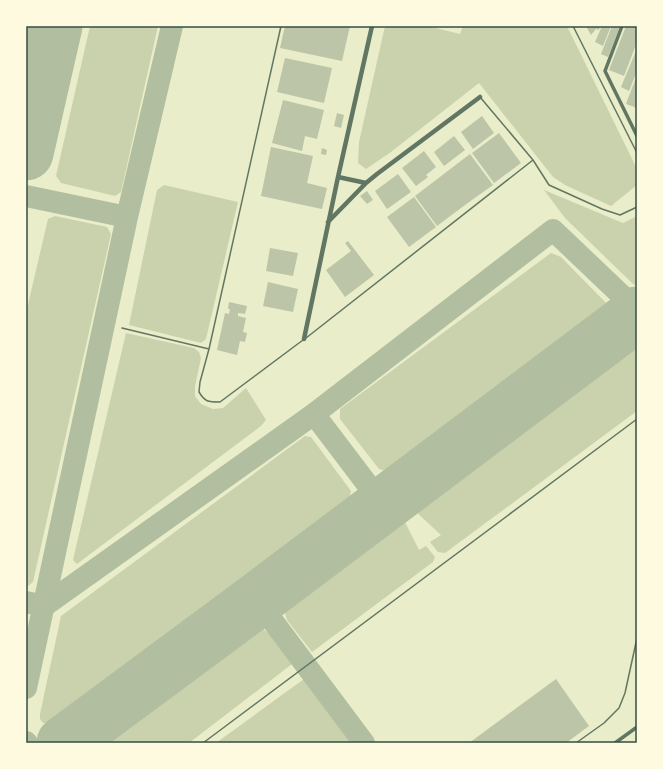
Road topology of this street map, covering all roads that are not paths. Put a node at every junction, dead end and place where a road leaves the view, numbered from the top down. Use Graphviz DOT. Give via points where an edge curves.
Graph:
graph roads {
  1 [pos="281,26"];
  2 [pos="372,26"];
  3 [pos="573,26"];
  4 [pos="622,26"];
  5 [pos="480,97"];
  6 [pos="637,136"];
  7 [pos="637,153"];
  8 [pos="533,160"];
  9 [pos="338,177"];
  10 [pos="366,183"];
  11 [pos="637,207"];
  12 [pos="328,222"];
  13 [pos="122,328"];
  14 [pos="304,340"];
  15 [pos="209,349"];
  16 [pos="637,419"];
  17 [pos="637,638"];
  18 [pos="637,727"];
  19 [pos="202,743"];
  20 [pos="576,743"];
  21 [pos="615,743"];
  1 -- 15 [label="lane"];
  2 -- 9 [label="street"];
  3 -- 7 [label="lane"];
  4 -- 6 [label="street" via="605,71"];
  5 -- 8 [label="lane"];
  5 -- 10 [label="street"];
  8 -- 11 [label="lane" via="549,185 602,210 620,215"];
  8 -- 14 [label="lane"];
  9 -- 10 [label="street"];
  9 -- 12 [label="street"];
  10 -- 12 [label="street"];
  12 -- 14 [label="street"];
  13 -- 15 [label="lane"];
  14 -- 15 [label="lane" via="220,402 204,400 199,392"];
  16 -- 19 [label="lane"];
  17 -- 20 [label="lane" via="625,693 619,708 604,723"];
  18 -- 21 [label="street"];
}
